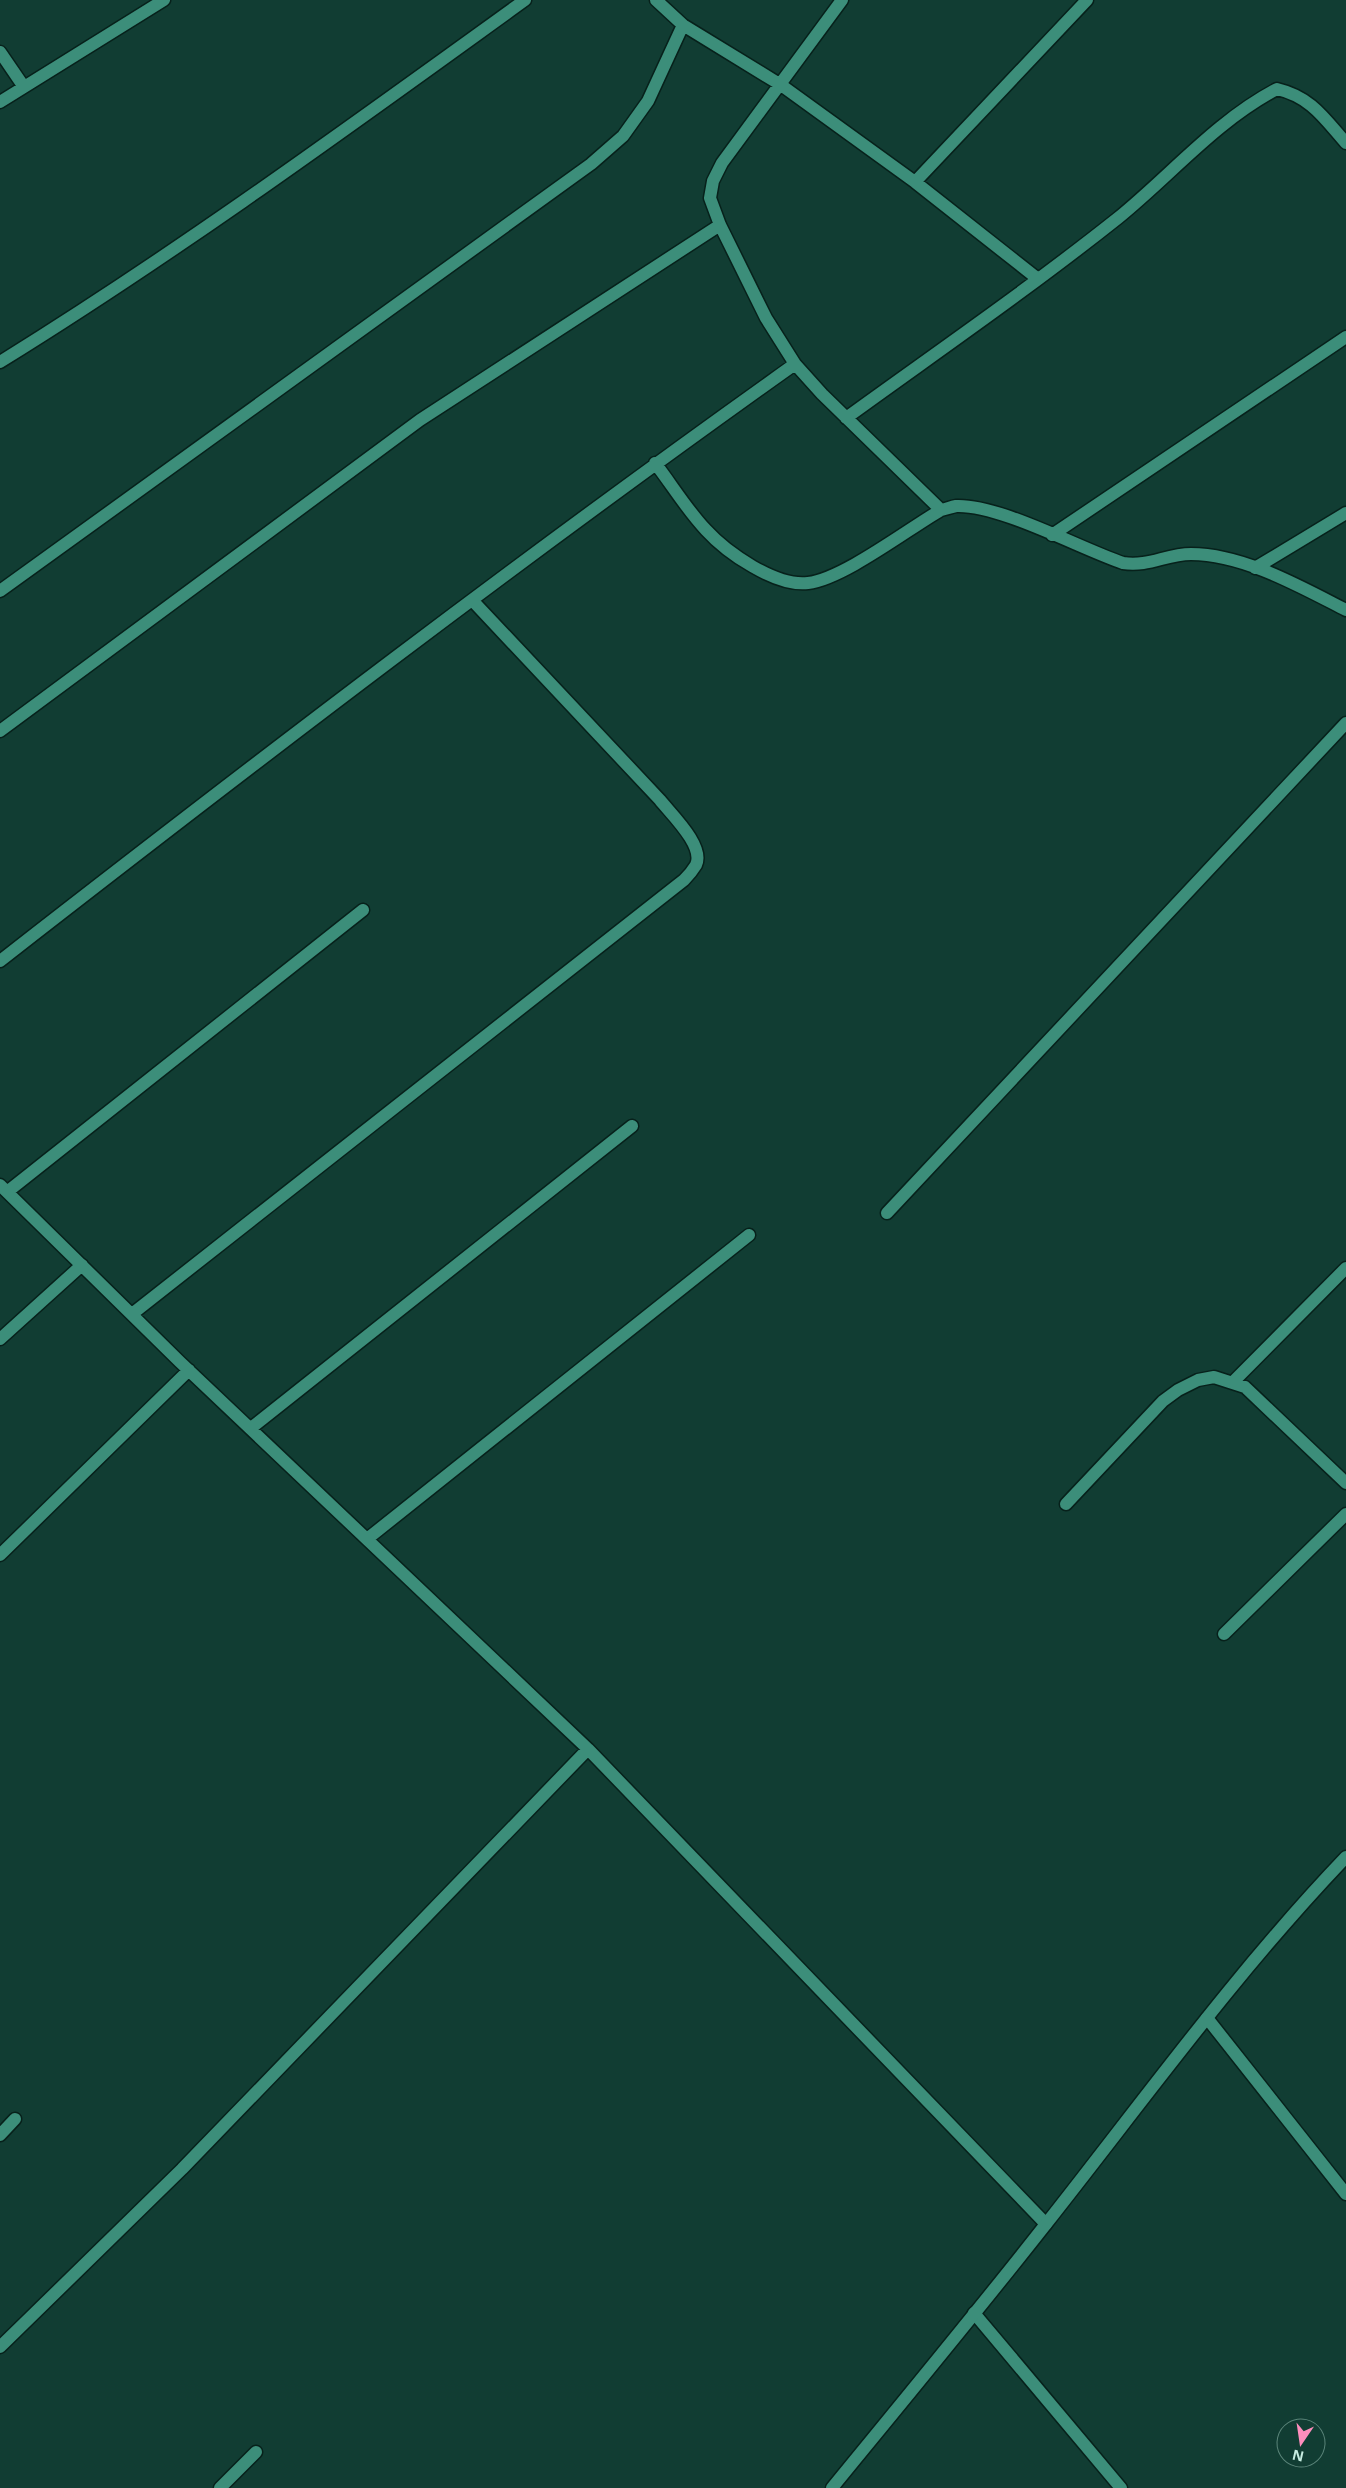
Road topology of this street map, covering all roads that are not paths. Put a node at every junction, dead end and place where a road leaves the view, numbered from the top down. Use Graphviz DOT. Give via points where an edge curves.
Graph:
graph roads {
  1 [pos="164,0"];
  2 [pos="525,0"];
  3 [pos="656,0"];
  4 [pos="842,0"];
  5 [pos="1087,0"];
  6 [pos="683,25"];
  7 [pos="0,52"];
  8 [pos="781,85"];
  9 [pos="24,87"];
  10 [pos="0,102"];
  11 [pos="1346,143"];
  12 [pos="915,182"];
  13 [pos="720,225"];
  14 [pos="1038,279"];
  15 [pos="1346,337"];
  16 [pos="0,362"];
  17 [pos="795,364"];
  18 [pos="846,418"];
  19 [pos="655,463"];
  20 [pos="941,510"];
  21 [pos="1346,512"];
  22 [pos="1052,535"];
  23 [pos="1255,568"];
  24 [pos="0,591"];
  25 [pos="472,600"];
  26 [pos="1346,610"];
  27 [pos="1346,722"];
  28 [pos="0,731"];
  29 [pos="362,910"];
  30 [pos="0,961"];
  31 [pos="632,1126"];
  32 [pos="3,1189"];
  33 [pos="888,1213"];
  34 [pos="749,1235"];
  35 [pos="82,1264"];
  36 [pos="1346,1268"];
  37 [pos="132,1314"];
  38 [pos="0,1339"];
  39 [pos="189,1370"];
  40 [pos="1233,1382"];
  41 [pos="251,1428"];
  42 [pos="1346,1483"];
  43 [pos="1066,1504"];
  44 [pos="1346,1514"];
  45 [pos="367,1538"];
  46 [pos="0,1555"];
  47 [pos="1224,1634"];
  48 [pos="588,1749"];
  49 [pos="1346,1857"];
  50 [pos="1207,2018"];
  51 [pos="15,2119"];
  52 [pos="0,2134"];
  53 [pos="1346,2194"];
  54 [pos="1046,2224"];
  55 [pos="974,2314"];
  56 [pos="0,2347"];
  57 [pos="256,2452"];
  58 [pos="220,2488"];
  59 [pos="832,2488"];
  60 [pos="1121,2488"];
  1 -- 9 [label="street"];
  2 -- 16 [label="street" via="277,179"];
  3 -- 6 [label="street"];
  4 -- 8 [label="street"];
  5 -- 12 [label="street"];
  6 -- 8 [label="street"];
  6 -- 24 [label="street" via="648,101 624,136 598,158"];
  7 -- 9 [label="street"];
  8 -- 12 [label="street"];
  8 -- 13 [label="street" via="722,163 714,181 710,198"];
  9 -- 10 [label="street"];
  11 -- 14 [label="street" via="1316,110 1295,94 1277,90 1225,122 1153,190"];
  12 -- 14 [label="street"];
  13 -- 17 [label="street" via="766,318"];
  13 -- 28 [label="street" via="420,420"];
  14 -- 18 [label="street"];
  15 -- 22 [label="street"];
  17 -- 18 [label="street"];
  17 -- 19 [label="street"];
  18 -- 20 [label="street"];
  19 -- 20 [label="street" via="707,531 760,572 777,579 807,583 832,576"];
  19 -- 25 [label="street"];
  20 -- 22 [label="street" via="955,506 980,509"];
  21 -- 23 [label="street"];
  22 -- 23 [label="street" via="1134,565 1190,554 1215,556"];
  23 -- 26 [label="street" via="1288,578"];
  25 -- 30 [label="street" via="234,778"];
  25 -- 37 [label="street" via="660,800 687,832 698,852 697,864 684,880"];
  27 -- 33 [label="street"];
  29 -- 32 [label="street"];
  31 -- 41 [label="street"];
  32 -- 35 [label="street"];
  34 -- 45 [label="street"];
  35 -- 37 [label="street"];
  35 -- 38 [label="street"];
  36 -- 40 [label="street"];
  37 -- 39 [label="street"];
  39 -- 41 [label="street"];
  39 -- 46 [label="street"];
  40 -- 42 [label="street" via="1245,1387"];
  40 -- 43 [label="street" via="1214,1377 1198,1380 1178,1390 1163,1401"];
  41 -- 45 [label="street"];
  44 -- 47 [label="street"];
  45 -- 48 [label="street"];
  48 -- 54 [label="street"];
  48 -- 56 [label="street" via="182,2169"];
  49 -- 50 [label="street"];
  50 -- 53 [label="street"];
  50 -- 54 [label="street"];
  51 -- 52 [label="street"];
  54 -- 55 [label="street"];
  55 -- 59 [label="street"];
  55 -- 60 [label="street"];
  57 -- 58 [label="street"];
}
